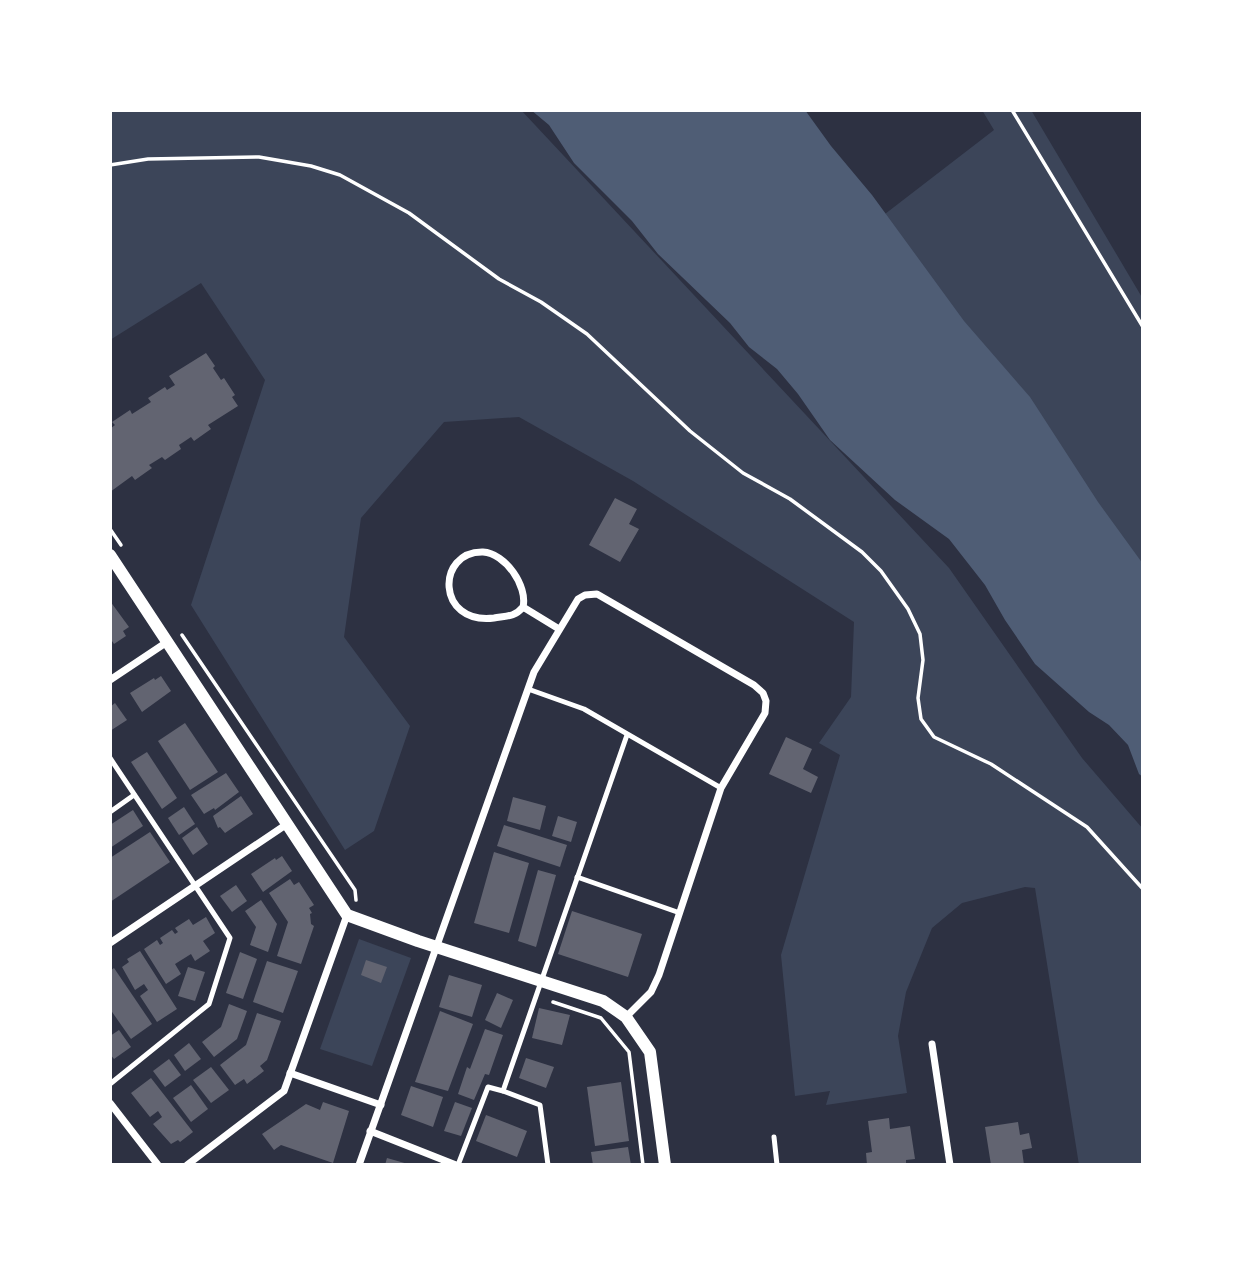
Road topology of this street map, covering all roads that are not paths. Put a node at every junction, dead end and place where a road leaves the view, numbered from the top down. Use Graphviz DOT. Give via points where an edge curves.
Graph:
graph roads {
  1 [pos="111,558"];
  2 [pos="523,607"];
  3 [pos="559,629"];
  4 [pos="167,642"];
  5 [pos="110,680"];
  6 [pos="528,689"];
  7 [pos="627,735"];
  8 [pos="110,758"];
  9 [pos="721,788"];
  10 [pos="134,795"];
  11 [pos="110,812"];
  12 [pos="287,824"];
  13 [pos="577,877"];
  14 [pos="195,886"];
  15 [pos="680,913"];
  16 [pos="347,915"];
  17 [pos="110,943"];
  18 [pos="437,947"];
  19 [pos="543,981"];
  20 [pos="626,1017"];
  21 [pos="932,1044"];
  22 [pos="290,1073"];
  23 [pos="110,1084"];
  24 [pos="503,1091"];
  25 [pos="110,1103"];
  26 [pos="381,1105"];
  27 [pos="370,1131"];
  28 [pos="774,1137"];
  29 [pos="158,1165"];
  30 [pos="187,1165"];
  31 [pos="359,1165"];
  32 [pos="457,1165"];
  33 [pos="548,1165"];
  34 [pos="665,1165"];
  35 [pos="777,1165"];
  36 [pos="950,1165"];
  1 -- 4 [label="street"];
  2 -- 2 [label="street" via="521,586 508,565 491,553 466,556 451,574 450,599 470,616 511,616"];
  2 -- 3 [label="street"];
  3 -- 6 [label="street"];
  3 -- 9 [label="street" via="578,599 597,594 763,693 766,701 761,722"];
  4 -- 5 [label="street"];
  4 -- 12 [label="street"];
  6 -- 7 [label="lane" via="584,709"];
  6 -- 18 [label="street"];
  7 -- 9 [label="lane"];
  7 -- 13 [label="lane"];
  8 -- 10 [label="lane"];
  9 -- 15 [label="street"];
  10 -- 11 [label="lane"];
  10 -- 14 [label="lane"];
  12 -- 14 [label="street"];
  12 -- 16 [label="street"];
  13 -- 15 [label="lane"];
  13 -- 19 [label="lane"];
  14 -- 17 [label="street"];
  14 -- 23 [label="lane" via="230,938 209,1004"];
  15 -- 20 [label="street" via="651,992"];
  16 -- 18 [label="street"];
  16 -- 22 [label="street"];
  18 -- 19 [label="street"];
  18 -- 26 [label="street"];
  19 -- 20 [label="street" via="603,1001"];
  19 -- 24 [label="lane"];
  20 -- 34 [label="street" via="650,1052"];
  21 -- 36 [label="street"];
  22 -- 26 [label="street"];
  22 -- 30 [label="street" via="284,1091"];
  24 -- 32 [label="lane" via="488,1087"];
  24 -- 33 [label="lane" via="540,1105"];
  25 -- 29 [label="street"];
  26 -- 27 [label="street"];
  27 -- 31 [label="street"];
  27 -- 32 [label="street"];
  28 -- 35 [label="lane"];
}
